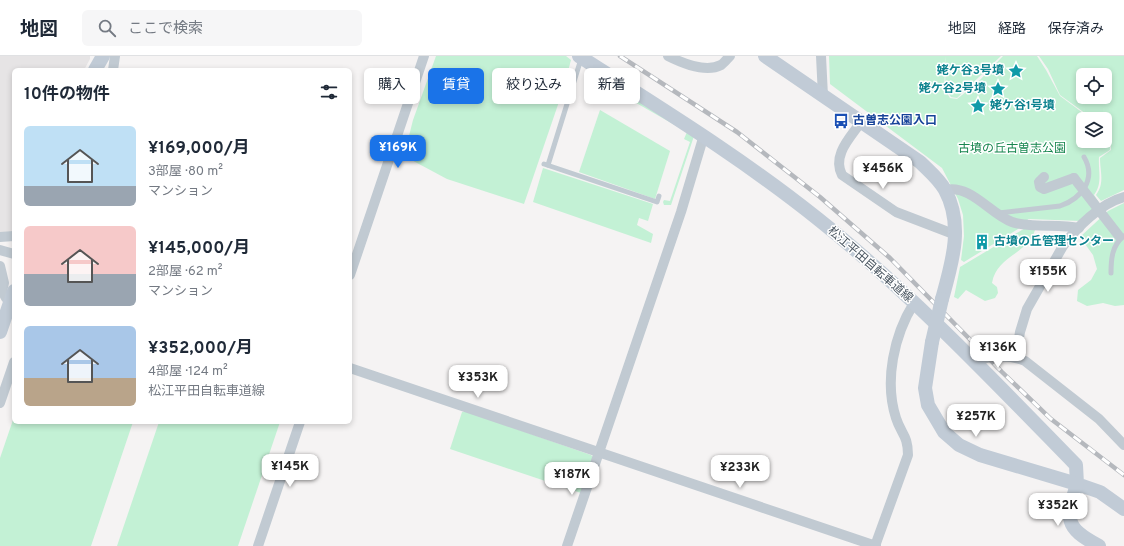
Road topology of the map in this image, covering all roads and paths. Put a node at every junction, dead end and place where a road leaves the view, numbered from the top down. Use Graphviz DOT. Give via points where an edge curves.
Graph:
graph roads {
  1 [pos="103,56"];
  2 [pos="115,56"];
  3 [pos="424,56"];
  4 [pos="668,56"];
  5 [pos="730,56"];
  6 [pos="765,56"];
  7 [pos="821,56"];
  8 [pos="580,57"];
  9 [pos="96,68"];
  10 [pos="113,68"];
  11 [pos="823,96"];
  12 [pos="861,122"];
  13 [pos="704,135"];
  14 [pos="1084,158"];
  15 [pos="1044,177"];
  16 [pos="945,190"];
  17 [pos="659,196"];
  18 [pos="1124,197"];
  19 [pos="998,213"];
  20 [pos="1079,228"];
  21 [pos="956,235"];
  22 [pos="12,236"];
  23 [pos="0,237"];
  24 [pos="1121,237"];
  25 [pos="0,250"];
  26 [pos="12,253"];
  27 [pos="0,266"];
  28 [pos="352,269"];
  29 [pos="1111,273"];
  30 [pos="12,296"];
  31 [pos="914,303"];
  32 [pos="0,332"];
  33 [pos="1016,357"];
  34 [pos="976,362"];
  35 [pos="12,368"];
  36 [pos="352,369"];
  37 [pos="0,403"];
  38 [pos="299,424"];
  39 [pos="1124,445"];
  40 [pos="599,452"];
  41 [pos="1077,484"];
  42 [pos="1124,509"];
  43 [pos="258,546"];
  44 [pos="567,546"];
  45 [pos="875,546"];
  46 [pos="1099,546"];
  1 -- 9 [label="street"];
  2 -- 10 [label="street"];
  3 -- 28 [label="street"];
  4 -- 5 [label="street" via="699,67 712,68 721,65"];
  6 -- 11 [label="street"];
  7 -- 11 [label="street"];
  8 -- 13 [label="street, 松江平田自転車道線"];
  8 -- 17 [label="lane" via="546,165 657,202"];
  11 -- 12 [label="street"];
  12 -- 16 [label="street" via="920,162 937,178"];
  12 -- 21 [label="street" via="840,154 838,167 842,175 896,212"];
  13 -- 31 [label="street, 松江平田自転車道線" via="818,219"];
  13 -- 40 [label="street" via="681,212"];
  14 -- 19 [label="lane" via="1089,171 1088,180 1082,193 1074,201 1060,206"];
  15 -- 24 [label="street, bridge" via="1039,182 1040,187 1044,189 1074,178"];
  16 -- 19 [label="street" via="953,188 965,192"];
  16 -- 21 [label="street" via="953,214"];
  18 -- 20 [label="street" via="1105,206"];
  19 -- 20 [label="street" via="1012,222 1022,224 1065,225"];
  20 -- 33 [label="street" via="1063,246 1027,309"];
  21 -- 41 [label="street, bridge" via="932,342 925,388 928,405 944,432 959,445 980,455"];
  22 -- 23 [label="street"];
  24 -- 29 [label="lane" via="1114,250"];
  25 -- 26 [label="street"];
  27 -- 30 [label="street" via="4,283 2,292 6,298"];
  30 -- 32 [label="street"];
  31 -- 34 [label="street, 松江平田自転車道線"];
  31 -- 45 [label="street" via="896,342 891,376 896,419 908,442 908,455"];
  33 -- 34 [label="street" via="982,358"];
  33 -- 39 [label="street" via="1025,361 1099,419"];
  34 -- 41 [label="street, 松江平田自転車道線" via="1076,466"];
  35 -- 37 [label="street"];
  36 -- 40 [label="street"];
  38 -- 43 [label="street"];
  40 -- 44 [label="street"];
  40 -- 45 [label="street"];
  41 -- 42 [label="street" via="1100,492"];
  41 -- 46 [label="street" via="1069,510 1070,521 1076,530"];
}
